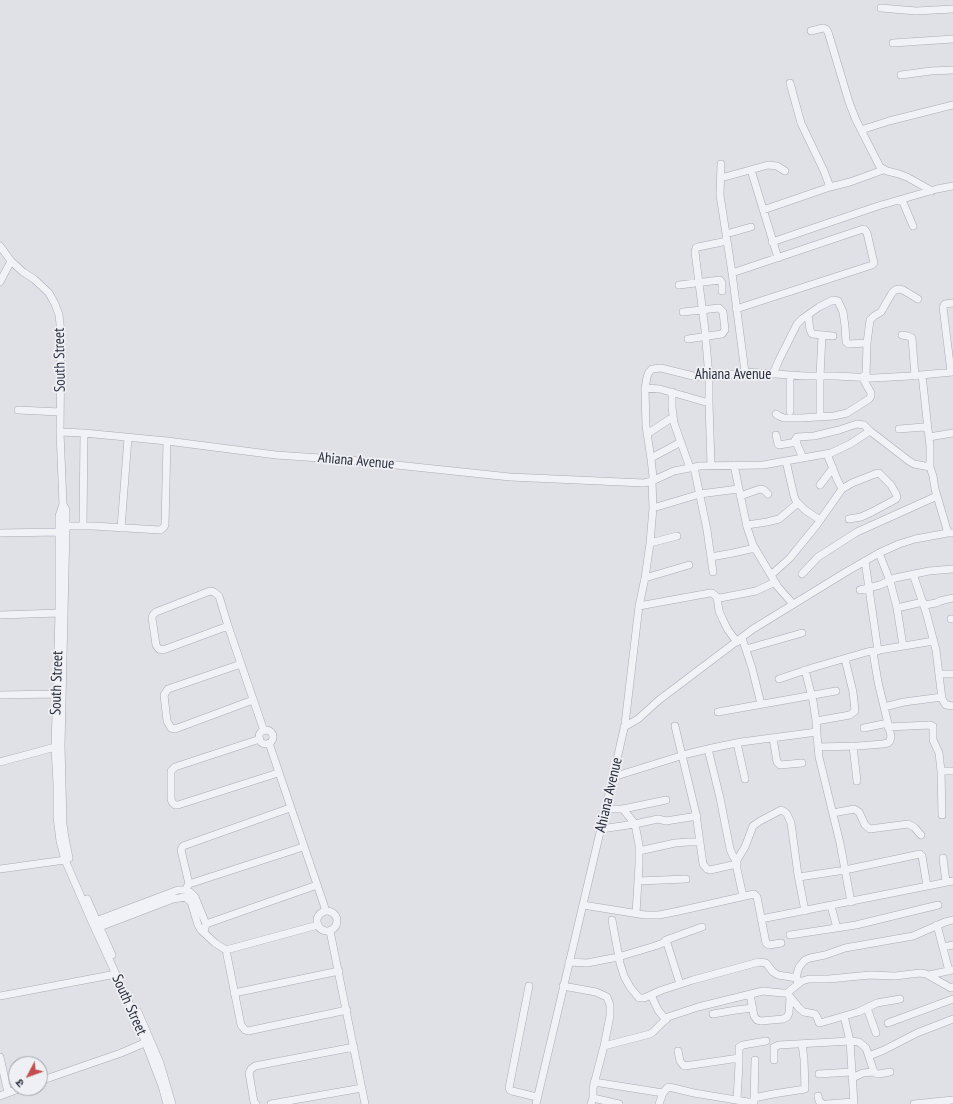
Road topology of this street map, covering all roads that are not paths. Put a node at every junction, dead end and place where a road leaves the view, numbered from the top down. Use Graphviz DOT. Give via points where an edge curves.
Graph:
graph roads {
  1 [pos="881,8"];
  2 [pos="953,9"];
  3 [pos="811,31"];
  4 [pos="953,39"];
  5 [pos="893,43"];
  6 [pos="953,70"];
  7 [pos="901,75"];
  8 [pos="790,83"];
  9 [pos="953,105"];
  10 [pos="861,130"];
  11 [pos="721,164"];
  12 [pos="751,170"];
  13 [pos="882,170"];
  14 [pos="785,171"];
  15 [pos="721,178"];
  16 [pos="953,186"];
  17 [pos="830,188"];
  18 [pos="932,191"];
  19 [pos="902,200"];
  20 [pos="763,210"];
  21 [pos="913,226"];
  22 [pos="751,227"];
  23 [pos="727,238"];
  24 [pos="772,242"];
  25 [pos="0,246"];
  26 [pos="778,258"];
  27 [pos="11,262"];
  28 [pos="732,273"];
  29 [pos="0,282"];
  30 [pos="699,283"];
  31 [pos="678,285"];
  32 [pos="722,291"];
  33 [pos="918,299"];
  34 [pos="953,303"];
  35 [pos="736,309"];
  36 [pos="702,310"];
  37 [pos="684,312"];
  38 [pos="808,315"];
  39 [pos="902,335"];
  40 [pos="705,336"];
  41 [pos="822,336"];
  42 [pos="833,336"];
  43 [pos="688,339"];
  44 [pos="867,344"];
  45 [pos="745,372"];
  46 [pos="952,372"];
  47 [pos="773,374"];
  48 [pos="790,375"];
  49 [pos="820,376"];
  50 [pos="919,376"];
  51 [pos="864,377"];
  52 [pos="709,378"];
  53 [pos="645,388"];
  54 [pos="672,392"];
  55 [pos="709,402"];
  56 [pos="18,410"];
  57 [pos="790,411"];
  58 [pos="60,412"];
  59 [pos="776,414"];
  60 [pos="673,417"];
  61 [pos="820,417"];
  62 [pos="899,429"];
  63 [pos="928,429"];
  64 [pos="870,431"];
  65 [pos="60,432"];
  66 [pos="84,433"];
  67 [pos="953,433"];
  68 [pos="647,434"];
  69 [pos="776,435"];
  70 [pos="929,437"];
  71 [pos="128,438"];
  72 [pos="167,441"];
  73 [pos="681,442"];
  74 [pos="797,442"];
  75 [pos="828,454"];
  76 [pos="651,458"];
  77 [pos="803,458"];
  78 [pos="786,461"];
  79 [pos="734,465"];
  80 [pos="711,466"];
  81 [pos="692,467"];
  82 [pos="833,468"];
  83 [pos="930,468"];
  84 [pos="652,480"];
  85 [pos="820,485"];
  86 [pos="842,489"];
  87 [pos="739,492"];
  88 [pos="700,494"];
  89 [pos="768,494"];
  90 [pos="937,496"];
  91 [pos="896,499"];
  92 [pos="798,503"];
  93 [pos="63,504"];
  94 [pos="653,508"];
  95 [pos="902,511"];
  96 [pos="848,519"];
  97 [pos="820,520"];
  98 [pos="747,525"];
  99 [pos="66,526"];
  100 [pos="83,526"];
  101 [pos="121,528"];
  102 [pos="59,532"];
  103 [pos="0,533"];
  104 [pos="950,533"];
  105 [pos="677,536"];
  106 [pos="650,543"];
  107 [pos="755,548"];
  108 [pos="879,553"];
  109 [pos="711,557"];
  110 [pos="865,561"];
  111 [pos="689,565"];
  112 [pos="953,569"];
  113 [pos="713,572"];
  114 [pos="802,574"];
  115 [pos="913,574"];
  116 [pos="771,576"];
  117 [pos="645,578"];
  118 [pos="890,581"];
  119 [pos="775,582"];
  120 [pos="868,588"];
  121 [pos="860,590"];
  122 [pos="717,598"];
  123 [pos="953,598"];
  124 [pos="923,602"];
  125 [pos="793,604"];
  126 [pos="639,606"];
  127 [pos="897,608"];
  128 [pos="59,613"];
  129 [pos="0,615"];
  130 [pos="228,626"];
  131 [pos="802,633"];
  132 [pos="739,640"];
  133 [pos="934,641"];
  134 [pos="903,646"];
  135 [pos="746,649"];
  136 [pos="876,651"];
  137 [pos="845,659"];
  138 [pos="241,664"];
  139 [pos="805,670"];
  140 [pos="939,674"];
  141 [pos="953,674"];
  142 [pos="779,678"];
  143 [pos="836,691"];
  144 [pos="56,694"];
  145 [pos="811,694"];
  146 [pos="0,695"];
  147 [pos="942,697"];
  148 [pos="253,700"];
  149 [pos="761,704"];
  150 [pos="953,706"];
  151 [pos="884,707"];
  152 [pos="718,712"];
  153 [pos="816,721"];
  154 [pos="888,725"];
  155 [pos="674,726"];
  156 [pos="624,727"];
  157 [pos="864,728"];
  158 [pos="264,730"];
  159 [pos="818,732"];
  160 [pos="773,738"];
  161 [pos="260,739"];
  162 [pos="269,743"];
  163 [pos="737,743"];
  164 [pos="853,746"];
  165 [pos="58,747"];
  166 [pos="818,747"];
  167 [pos="708,749"];
  168 [pos="682,756"];
  169 [pos="0,762"];
  170 [pos="802,763"];
  171 [pos="941,771"];
  172 [pos="953,771"];
  173 [pos="278,772"];
  174 [pos="613,777"];
  175 [pos="745,779"];
  176 [pos="857,781"];
  177 [pos="666,800"];
  178 [pos="290,808"];
  179 [pos="606,809"];
  180 [pos="623,809"];
  181 [pos="832,813"];
  182 [pos="942,815"];
  183 [pos="697,816"];
  184 [pos="634,824"];
  185 [pos="601,829"];
  186 [pos="921,836"];
  187 [pos="699,842"];
  188 [pos="303,847"];
  189 [pos="639,851"];
  190 [pos="943,858"];
  191 [pos="65,860"];
  192 [pos="737,863"];
  193 [pos="0,869"];
  194 [pos="845,870"];
  195 [pos="799,877"];
  196 [pos="686,879"];
  197 [pos="638,881"];
  198 [pos="950,882"];
  199 [pos="317,885"];
  200 [pos="927,886"];
  201 [pos="187,887"];
  202 [pos="743,896"];
  203 [pos="851,902"];
  204 [pos="583,905"];
  205 [pos="938,905"];
  206 [pos="831,906"];
  207 [pos="136,910"];
  208 [pos="326,911"];
  209 [pos="805,911"];
  210 [pos="636,913"];
  211 [pos="761,919"];
  212 [pos="612,920"];
  213 [pos="953,920"];
  214 [pos="96,924"];
  215 [pos="206,924"];
  216 [pos="318,925"];
  217 [pos="937,925"];
  218 [pos="702,927"];
  219 [pos="837,928"];
  220 [pos="330,931"];
  221 [pos="204,932"];
  222 [pos="790,935"];
  223 [pos="666,940"];
  224 [pos="781,943"];
  225 [pos="953,945"];
  226 [pos="943,947"];
  227 [pos="226,950"];
  228 [pos="618,956"];
  229 [pos="569,962"];
  230 [pos="951,970"];
  231 [pos="339,971"];
  232 [pos="116,974"];
  233 [pos="929,975"];
  234 [pos="797,981"];
  235 [pos="680,984"];
  236 [pos="529,986"];
  237 [pos="564,986"];
  238 [pos="953,987"];
  239 [pos="234,993"];
  240 [pos="750,994"];
  241 [pos="651,995"];
  242 [pos="789,995"];
  243 [pos="0,996"];
  244 [pos="900,999"];
  245 [pos="953,999"];
  246 [pos="753,1008"];
  247 [pos="867,1008"];
  248 [pos="346,1010"];
  249 [pos="712,1014"];
  250 [pos="844,1016"];
  251 [pos="953,1019"];
  252 [pos="666,1020"];
  253 [pos="888,1023"];
  254 [pos="876,1033"];
  255 [pos="148,1041"];
  256 [pos="766,1041"];
  257 [pos="850,1041"];
  258 [pos="802,1044"];
  259 [pos="604,1046"];
  260 [pos="354,1048"];
  261 [pos="678,1051"];
  262 [pos="869,1056"];
  263 [pos="0,1058"];
  264 [pos="739,1058"];
  265 [pos="755,1060"];
  266 [pos="774,1060"];
  267 [pos="874,1072"];
  268 [pos="890,1072"];
  269 [pos="819,1074"];
  270 [pos="851,1075"];
  271 [pos="48,1078"];
  272 [pos="594,1082"];
  273 [pos="362,1088"];
  274 [pos="8,1093"];
  275 [pos="663,1093"];
  276 [pos="0,1096"];
  277 [pos="818,1096"];
  278 [pos="737,1100"];
  279 [pos="953,1100"];
  280 [pos="536,1101"];
  281 [pos="592,1101"];
  282 [pos="754,1102"];
  283 [pos="853,1103"];
  284 [pos="167,1104"];
  285 [pos="172,1104"];
  286 [pos="256,1104"];
  287 [pos="270,1104"];
  288 [pos="365,1104"];
  289 [pos="619,1104"];
  290 [pos="659,1104"];
  291 [pos="823,1104"];
  292 [pos="827,1104"];
  293 [pos="914,1104"];
  1 -- 2 [label="street" via="916,11"];
  3 -- 10 [label="street" via="823,28 828,32 849,102"];
  4 -- 5 [label="street"];
  6 -- 7 [label="street"];
  8 -- 17 [label="street" via="802,123"];
  9 -- 10 [label="street"];
  10 -- 13 [label="street"];
  11 -- 15 [label="street"];
  12 -- 14 [label="street" via="774,165"];
  12 -- 15 [label="street"];
  12 -- 20 [label="street"];
  13 -- 17 [label="street"];
  13 -- 18 [label="street" via="907,177"];
  15 -- 23 [label="street" via="720,195"];
  16 -- 18 [label="street"];
  17 -- 20 [label="street"];
  18 -- 19 [label="street"];
  19 -- 21 [label="street"];
  19 -- 24 [label="street"];
  20 -- 24 [label="street"];
  22 -- 23 [label="street"];
  23 -- 28 [label="street"];
  23 -- 30 [label="street" via="696,248"];
  24 -- 26 [label="street"];
  25 -- 27 [label="street, South Street"];
  26 -- 28 [label="street"];
  26 -- 35 [label="street" via="863,229 867,233 874,263"];
  27 -- 29 [label="street"];
  27 -- 58 [label="street, South Street" via="49,293 59,315"];
  28 -- 35 [label="street"];
  30 -- 31 [label="street"];
  30 -- 32 [label="street" via="720,280"];
  30 -- 36 [label="street"];
  33 -- 44 [label="street" via="903,290 893,291 882,312 870,320"];
  34 -- 46 [label="street" via="945,304 943,308"];
  35 -- 45 [label="street"];
  36 -- 37 [label="street"];
  36 -- 40 [label="street"];
  36 -- 40 [label="street" via="719,308 723,312 725,330 722,334"];
  38 -- 41 [label="street" via="811,333"];
  38 -- 44 [label="street" via="820,306 837,300 844,319 846,342"];
  38 -- 47 [label="street" via="797,324"];
  39 -- 50 [label="street" via="912,338"];
  40 -- 43 [label="street"];
  40 -- 52 [label="street"];
  41 -- 42 [label="street"];
  41 -- 49 [label="street"];
  44 -- 51 [label="street"];
  45 -- 47 [label="street, Ahiana Avenue"];
  45 -- 52 [label="street, Ahiana Avenue"];
  46 -- 50 [label="street, Ahiana Avenue"];
  47 -- 48 [label="street, Ahiana Avenue"];
  48 -- 49 [label="street, Ahiana Avenue"];
  48 -- 57 [label="street"];
  49 -- 51 [label="street, Ahiana Avenue"];
  49 -- 61 [label="street"];
  50 -- 51 [label="street, Ahiana Avenue"];
  50 -- 63 [label="street"];
  51 -- 61 [label="street" via="871,393 869,399 841,415"];
  52 -- 53 [label="street, Ahiana Avenue" via="656,368 649,372"];
  52 -- 55 [label="street"];
  53 -- 54 [label="street"];
  53 -- 68 [label="street, Ahiana Avenue"];
  54 -- 55 [label="street"];
  54 -- 60 [label="street"];
  55 -- 80 [label="street"];
  56 -- 58 [label="street"];
  58 -- 65 [label="street, South Street"];
  59 -- 61 [label="street" via="784,418"];
  60 -- 68 [label="street"];
  60 -- 73 [label="street"];
  62 -- 63 [label="street"];
  63 -- 70 [label="street"];
  64 -- 74 [label="street" via="864,425 857,424 814,436 797,437"];
  64 -- 75 [label="street"];
  64 -- 83 [label="street" via="909,461"];
  65 -- 66 [label="street, Ahiana Avenue"];
  65 -- 93 [label="street, South Street"];
  66 -- 71 [label="street, Ahiana Avenue"];
  66 -- 100 [label="street"];
  67 -- 70 [label="street"];
  68 -- 76 [label="street, Ahiana Avenue"];
  69 -- 74 [label="street" via="779,445"];
  70 -- 83 [label="street"];
  71 -- 72 [label="street, Ahiana Avenue"];
  71 -- 101 [label="street"];
  72 -- 84 [label="street, Ahiana Avenue" via="276,455 355,460 510,477 644,483"];
  72 -- 101 [label="street" via="165,525 160,530"];
  73 -- 76 [label="street"];
  73 -- 81 [label="street"];
  74 -- 77 [label="street"];
  75 -- 77 [label="street"];
  75 -- 82 [label="street"];
  76 -- 84 [label="street, Ahiana Avenue"];
  77 -- 78 [label="street"];
  78 -- 79 [label="street" via="763,465"];
  78 -- 92 [label="street"];
  79 -- 80 [label="street"];
  79 -- 87 [label="street"];
  80 -- 81 [label="street"];
  81 -- 84 [label="street"];
  81 -- 88 [label="street"];
  82 -- 85 [label="street"];
  82 -- 86 [label="street"];
  83 -- 90 [label="street"];
  84 -- 94 [label="street, Ahiana Avenue"];
  86 -- 91 [label="street" via="879,473 891,485"];
  86 -- 97 [label="street"];
  87 -- 88 [label="street"];
  87 -- 89 [label="street" via="760,489"];
  87 -- 98 [label="street"];
  88 -- 94 [label="street"];
  88 -- 109 [label="street"];
  90 -- 95 [label="street"];
  90 -- 104 [label="street"];
  91 -- 95 [label="street"];
  91 -- 96 [label="street" via="861,517"];
  92 -- 97 [label="street"];
  92 -- 98 [label="street" via="779,519"];
  93 -- 99 [label="street" via="66,510"];
  93 -- 102 [label="street, South Street" via="59,516"];
  94 -- 106 [label="street, Ahiana Avenue"];
  95 -- 114 [label="street" via="857,532 825,552"];
  97 -- 116 [label="street" via="790,558"];
  98 -- 107 [label="street"];
  99 -- 100 [label="street"];
  99 -- 165 [label="street"];
  100 -- 101 [label="street"];
  102 -- 103 [label="street"];
  102 -- 128 [label="street, South Street"];
  104 -- 108 [label="street" via="915,539"];
  105 -- 106 [label="street"];
  106 -- 117 [label="street, Ahiana Avenue"];
  107 -- 109 [label="street"];
  107 -- 116 [label="street"];
  108 -- 110 [label="street"];
  108 -- 118 [label="street"];
  109 -- 113 [label="street"];
  110 -- 120 [label="street"];
  110 -- 125 [label="street"];
  111 -- 117 [label="street"];
  112 -- 115 [label="street"];
  115 -- 118 [label="street"];
  115 -- 124 [label="street"];
  116 -- 119 [label="street"];
  117 -- 126 [label="street, Ahiana Avenue"];
  118 -- 120 [label="street"];
  118 -- 127 [label="street"];
  119 -- 122 [label="street" via="749,593"];
  119 -- 125 [label="street"];
  120 -- 121 [label="street"];
  120 -- 136 [label="street"];
  122 -- 126 [label="street" via="710,592"];
  122 -- 132 [label="street" via="719,611 728,630"];
  123 -- 124 [label="street" via="925,605"];
  124 -- 127 [label="street"];
  124 -- 133 [label="street"];
  125 -- 132 [label="street"];
  126 -- 156 [label="street, Ahiana Avenue"];
  127 -- 134 [label="street"];
  128 -- 129 [label="street"];
  128 -- 144 [label="street, South Street"];
  130 -- 130 [label="street" via="163,650 156,645 152,618 156,612 212,592 219,596"];
  130 -- 138 [label="street"];
  131 -- 135 [label="street"];
  132 -- 135 [label="street"];
  132 -- 156 [label="street" via="659,700 638,719"];
  133 -- 134 [label="street"];
  133 -- 140 [label="street"];
  134 -- 136 [label="street"];
  135 -- 149 [label="street"];
  136 -- 137 [label="street"];
  136 -- 151 [label="street" via="878,682"];
  137 -- 139 [label="street"];
  137 -- 153 [label="street" via="853,692 854,711 850,715"];
  138 -- 148 [label="street"];
  138 -- 148 [label="street" via="168,689 164,695 167,721 170,728 174,729"];
  139 -- 142 [label="street"];
  139 -- 145 [label="street"];
  140 -- 141 [label="street"];
  140 -- 147 [label="street"];
  143 -- 145 [label="street"];
  144 -- 146 [label="street"];
  144 -- 165 [label="street, South Street"];
  145 -- 149 [label="street"];
  145 -- 153 [label="street"];
  147 -- 150 [label="street" via="946,705"];
  147 -- 151 [label="street"];
  148 -- 158 [label="street"];
  149 -- 152 [label="street"];
  151 -- 154 [label="street"];
  153 -- 159 [label="street"];
  154 -- 157 [label="street"];
  154 -- 164 [label="street" via="891,739 888,743"];
  154 -- 171 [label="street" via="932,725"];
  155 -- 168 [label="street"];
  156 -- 174 [label="street, Ahiana Avenue"];
  158 -- 161 [label="street" via="260,734"];
  158 -- 162 [label="street" via="272,734 273,739"];
  159 -- 160 [label="street"];
  159 -- 166 [label="street"];
  160 -- 163 [label="street"];
  160 -- 170 [label="street" via="777,762 780,765"];
  161 -- 162 [label="street" via="263,743"];
  161 -- 173 [label="street" via="175,767 171,771 172,802 178,805"];
  162 -- 173 [label="street"];
  163 -- 167 [label="street"];
  163 -- 175 [label="street"];
  164 -- 166 [label="street"];
  164 -- 176 [label="street"];
  165 -- 169 [label="street"];
  165 -- 191 [label="street, South Street" via="58,817"];
  165 -- 214 [label="street" via="63,824 69,859"];
  166 -- 181 [label="street"];
  167 -- 168 [label="street"];
  167 -- 192 [label="street" via="730,849"];
  168 -- 174 [label="street"];
  168 -- 183 [label="street"];
  171 -- 172 [label="street"];
  171 -- 182 [label="street"];
  173 -- 178 [label="street"];
  174 -- 179 [label="street, Ahiana Avenue"];
  177 -- 180 [label="street"];
  178 -- 188 [label="street"];
  178 -- 201 [label="street" via="183,846 181,850"];
  179 -- 180 [label="street"];
  179 -- 185 [label="street, Ahiana Avenue"];
  180 -- 184 [label="street"];
  181 -- 186 [label="street" via="854,809 861,814 865,825 870,829 908,824"];
  181 -- 194 [label="street"];
  183 -- 184 [label="street"];
  183 -- 187 [label="street"];
  184 -- 185 [label="street"];
  184 -- 189 [label="street"];
  185 -- 204 [label="street, Ahiana Avenue"];
  187 -- 189 [label="street" via="675,843"];
  187 -- 192 [label="street" via="703,864 707,869"];
  188 -- 199 [label="street"];
  188 -- 201 [label="street"];
  189 -- 197 [label="street"];
  190 -- 198 [label="street"];
  191 -- 193 [label="street"];
  191 -- 214 [label="street, South Street"];
  192 -- 195 [label="street" via="754,826 781,810 787,814 791,823"];
  192 -- 202 [label="street"];
  194 -- 195 [label="street"];
  194 -- 200 [label="street" via="920,854"];
  194 -- 203 [label="street"];
  195 -- 209 [label="street"];
  196 -- 197 [label="street"];
  197 -- 210 [label="street"];
  198 -- 200 [label="street"];
  199 -- 208 [label="street"];
  199 -- 215 [label="street"];
  200 -- 203 [label="street"];
  201 -- 207 [label="street"];
  201 -- 215 [label="street" via="195,897"];
  202 -- 210 [label="street" via="666,914"];
  202 -- 211 [label="street" via="756,895"];
  203 -- 206 [label="street"];
  204 -- 210 [label="street"];
  204 -- 229 [label="street, Ahiana Avenue"];
  205 -- 219 [label="street"];
  206 -- 209 [label="street"];
  206 -- 219 [label="street"];
  207 -- 214 [label="street"];
  207 -- 221 [label="street" via="185,898 191,902 200,930"];
  208 -- 216 [label="street" via="318,918"];
  208 -- 220 [label="street" via="333,913 337,919 336,926"];
  209 -- 211 [label="street"];
  211 -- 224 [label="street" via="767,944 772,946"];
  212 -- 228 [label="street"];
  213 -- 217 [label="street"];
  214 -- 232 [label="street, South Street"];
  214 -- 255 [label="street"];
  215 -- 221 [label="street"];
  216 -- 220 [label="street" via="323,930"];
  216 -- 227 [label="street"];
  217 -- 226 [label="street"];
  217 -- 234 [label="street" via="913,936 845,948 810,958 800,965"];
  218 -- 223 [label="street"];
  219 -- 222 [label="street"];
  220 -- 231 [label="street"];
  221 -- 227 [label="street" via="208,938"];
  223 -- 228 [label="street" via="655,946"];
  223 -- 235 [label="street"];
  225 -- 226 [label="street"];
  226 -- 230 [label="street"];
  227 -- 239 [label="street"];
  228 -- 229 [label="street" via="587,963"];
  228 -- 241 [label="street" via="624,976 636,996 641,998"];
  229 -- 237 [label="street, Ahiana Avenue"];
  230 -- 233 [label="street"];
  231 -- 239 [label="street"];
  231 -- 248 [label="street"];
  232 -- 243 [label="street"];
  232 -- 255 [label="street, South Street"];
  233 -- 234 [label="street" via="870,974 829,980"];
  233 -- 238 [label="street"];
  234 -- 235 [label="street" via="778,975 766,964 759,962"];
  234 -- 242 [label="street"];
  235 -- 241 [label="street"];
  236 -- 280 [label="street" via="509,1088"];
  237 -- 259 [label="street" via="596,992 607,997 610,1016"];
  237 -- 280 [label="street, Ahiana Avenue"];
  239 -- 248 [label="street" via="241,1025 248,1031"];
  240 -- 242 [label="street" via="763,991"];
  240 -- 246 [label="street"];
  240 -- 252 [label="street" via="698,1007"];
  241 -- 252 [label="street"];
  242 -- 246 [label="street" via="788,1016 783,1019 757,1020"];
  242 -- 250 [label="street" via="802,1011 815,1014 819,1023"];
  244 -- 247 [label="street" via="877,1003"];
  245 -- 253 [label="street"];
  246 -- 249 [label="street"];
  247 -- 250 [label="street"];
  247 -- 254 [label="street"];
  248 -- 260 [label="street"];
  250 -- 257 [label="street"];
  251 -- 262 [label="street"];
  252 -- 259 [label="street" via="650,1034"];
  255 -- 271 [label="street"];
  255 -- 284 [label="street, South Street"];
  255 -- 285 [label="street" via="160,1063"];
  256 -- 264 [label="street" via="739,1047"];
  257 -- 258 [label="street"];
  257 -- 262 [label="street" via="861,1044"];
  257 -- 270 [label="street"];
  258 -- 266 [label="street" via="774,1047"];
  258 -- 282 [label="street" via="805,1089 773,1094"];
  259 -- 272 [label="street"];
  260 -- 273 [label="street"];
  260 -- 286 [label="street" via="255,1066 249,1073"];
  261 -- 264 [label="street" via="680,1062 685,1066"];
  262 -- 267 [label="street"];
  263 -- 274 [label="street"];
  264 -- 278 [label="street"];
  265 -- 282 [label="street"];
  267 -- 268 [label="street"];
  267 -- 270 [label="street"];
  269 -- 270 [label="street"];
  270 -- 283 [label="street"];
  272 -- 275 [label="street"];
  272 -- 281 [label="street"];
  273 -- 287 [label="street"];
  273 -- 288 [label="street"];
  274 -- 276 [label="street"];
  275 -- 278 [label="street" via="669,1087"];
  275 -- 290 [label="street"];
  277 -- 291 [label="street"];
  278 -- 282 [label="street"];
  279 -- 293 [label="street"];
  281 -- 289 [label="street"];
  283 -- 292 [label="street"];
}
